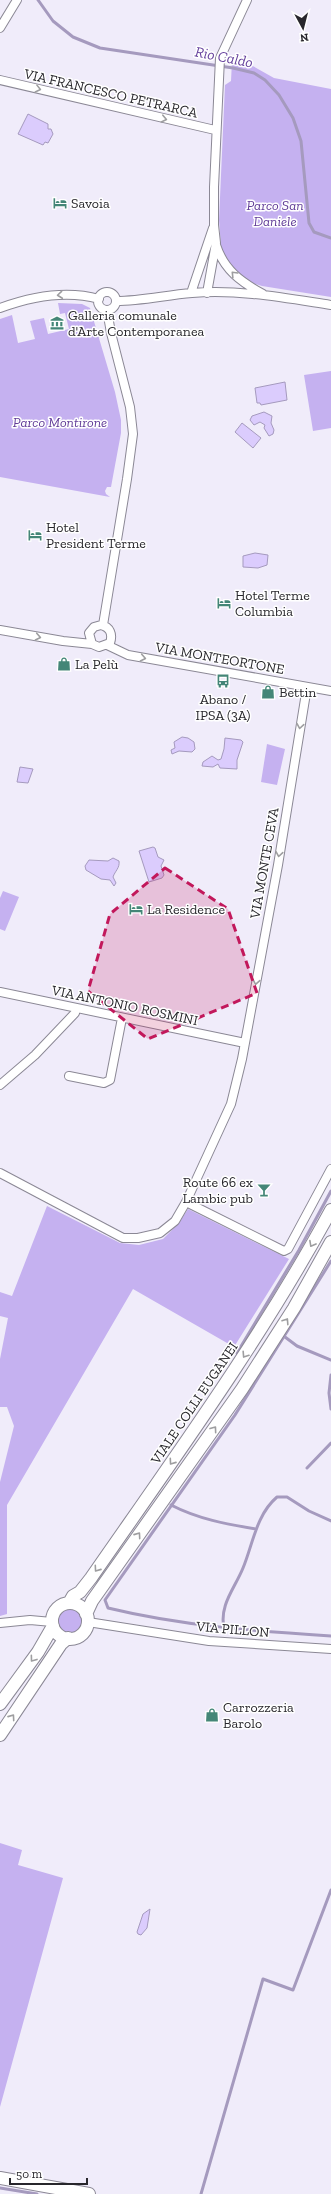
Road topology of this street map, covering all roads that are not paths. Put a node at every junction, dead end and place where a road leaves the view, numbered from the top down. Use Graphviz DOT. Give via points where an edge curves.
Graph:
graph roads {
  1 [pos="17,0"];
  2 [pos="247,0"];
  3 [pos="0,28"];
  4 [pos="0,80"];
  5 [pos="216,130"];
  6 [pos="214,225"];
  7 [pos="216,243"];
  8 [pos="191,293"];
  9 [pos="207,293"];
  10 [pos="264,295"];
  11 [pos="99,299"];
  12 [pos="116,301"];
  13 [pos="331,305"];
  14 [pos="0,308"];
  15 [pos="107,310"];
  16 [pos="103,625"];
  17 [pos="0,630"];
  18 [pos="92,644"];
  19 [pos="107,645"];
  20 [pos="307,687"];
  21 [pos="331,691"];
  22 [pos="0,992"];
  23 [pos="76,1008"];
  24 [pos="122,1018"];
  25 [pos="245,1043"];
  26 [pos="69,1076"];
  27 [pos="0,1085"];
  28 [pos="331,1169"];
  29 [pos="0,1173"];
  30 [pos="186,1202"];
  31 [pos="331,1210"];
  32 [pos="331,1242"];
  33 [pos="69,1603"];
  34 [pos="87,1618"];
  35 [pos="0,1623"];
  36 [pos="52,1624"];
  37 [pos="68,1638"];
  38 [pos="331,1649"];
  39 [pos="0,1704"];
  40 [pos="0,1735"];
  41 [pos="0,2178"];
  42 [pos="89,2194"];
  1 -- 3 [label="street"];
  2 -- 5 [label="street" via="222,48 218,74"];
  4 -- 5 [label="street, VIA FRANCESCO PETRARCA, one-way"];
  5 -- 6 [label="street"];
  6 -- 7 [label="street"];
  6 -- 8 [label="street"];
  7 -- 9 [label="street"];
  10 -- 7 [label="street, one-way" via="234,276 220,256"];
  8 -- 9 [label="street"];
  8 -- 12 [label="street"];
  9 -- 10 [label="street"];
  10 -- 13 [label="street"];
  11 -- 12 [label="street" via="102,294 108,292"];
  11 -- 14 [label="street, one-way" via="65,295"];
  11 -- 15 [label="street" via="100,306"];
  12 -- 15 [label="street" via="113,308"];
  15 -- 16 [label="street" via="130,407 133,434"];
  16 -- 18 [label="street" via="97,625 91,630 89,637"];
  16 -- 19 [label="street" via="111,634"];
  17 -- 18 [label="street, VIA MONTEORTONE, one-way"];
  18 -- 19 [label="street, VIA MONTEORTONE" via="99,647"];
  19 -- 20 [label="street, VIA MONTEORTONE, one-way" via="128,655"];
  20 -- 21 [label="street, VIA MONTEORTONE"];
  20 -- 25 [label="street, VIA MONTE CEVA, one-way"];
  22 -- 23 [label="street, VIA ANTONIO ROSMINI"];
  23 -- 24 [label="street, VIA ANTONIO ROSMINI"];
  23 -- 27 [label="street" via="75,1013 35,1055"];
  24 -- 25 [label="street, VIA ANTONIO ROSMINI"];
  24 -- 26 [label="street" via="110,1080 104,1083"];
  25 -- 30 [label="street, VIA MONTE CEVA" via="231,1104"];
  28 -- 30 [label="street" via="288,1249 284,1251"];
  29 -- 30 [label="street, VIA MONTE CEVA" via="123,1238 138,1238 160,1233 175,1221"];
  31 -- 33 [label="main road, VIALE COLLI EUGANEI, one-way" via="281,1299 229,1381 91,1578 80,1592 72,1596"];
  34 -- 32 [label="main road, VIALE COLLI EUGANEI, one-way" via="92,1601 242,1389 294,1308"];
  33 -- 34 [label="main road" via="80,1606"];
  33 -- 36 [label="main road, VIALE COLLI EUGANEI" via="54,1611"];
  34 -- 37 [label="main road, VIALE COLLI EUGANEI" via="86,1628 79,1636"];
  34 -- 38 [label="street, VIA PILLON" via="134,1630 228,1643"];
  35 -- 36 [label="street" via="30,1620"];
  36 -- 37 [label="main road" via="58,1634"];
  36 -- 39 [label="main road, VIALE COLLI EUGANEI, one-way" via="38,1652"];
  40 -- 37 [label="main road, VIALE COLLI EUGANEI, one-way" via="61,1644"];
  41 -- 42 [label="main road"];
}
